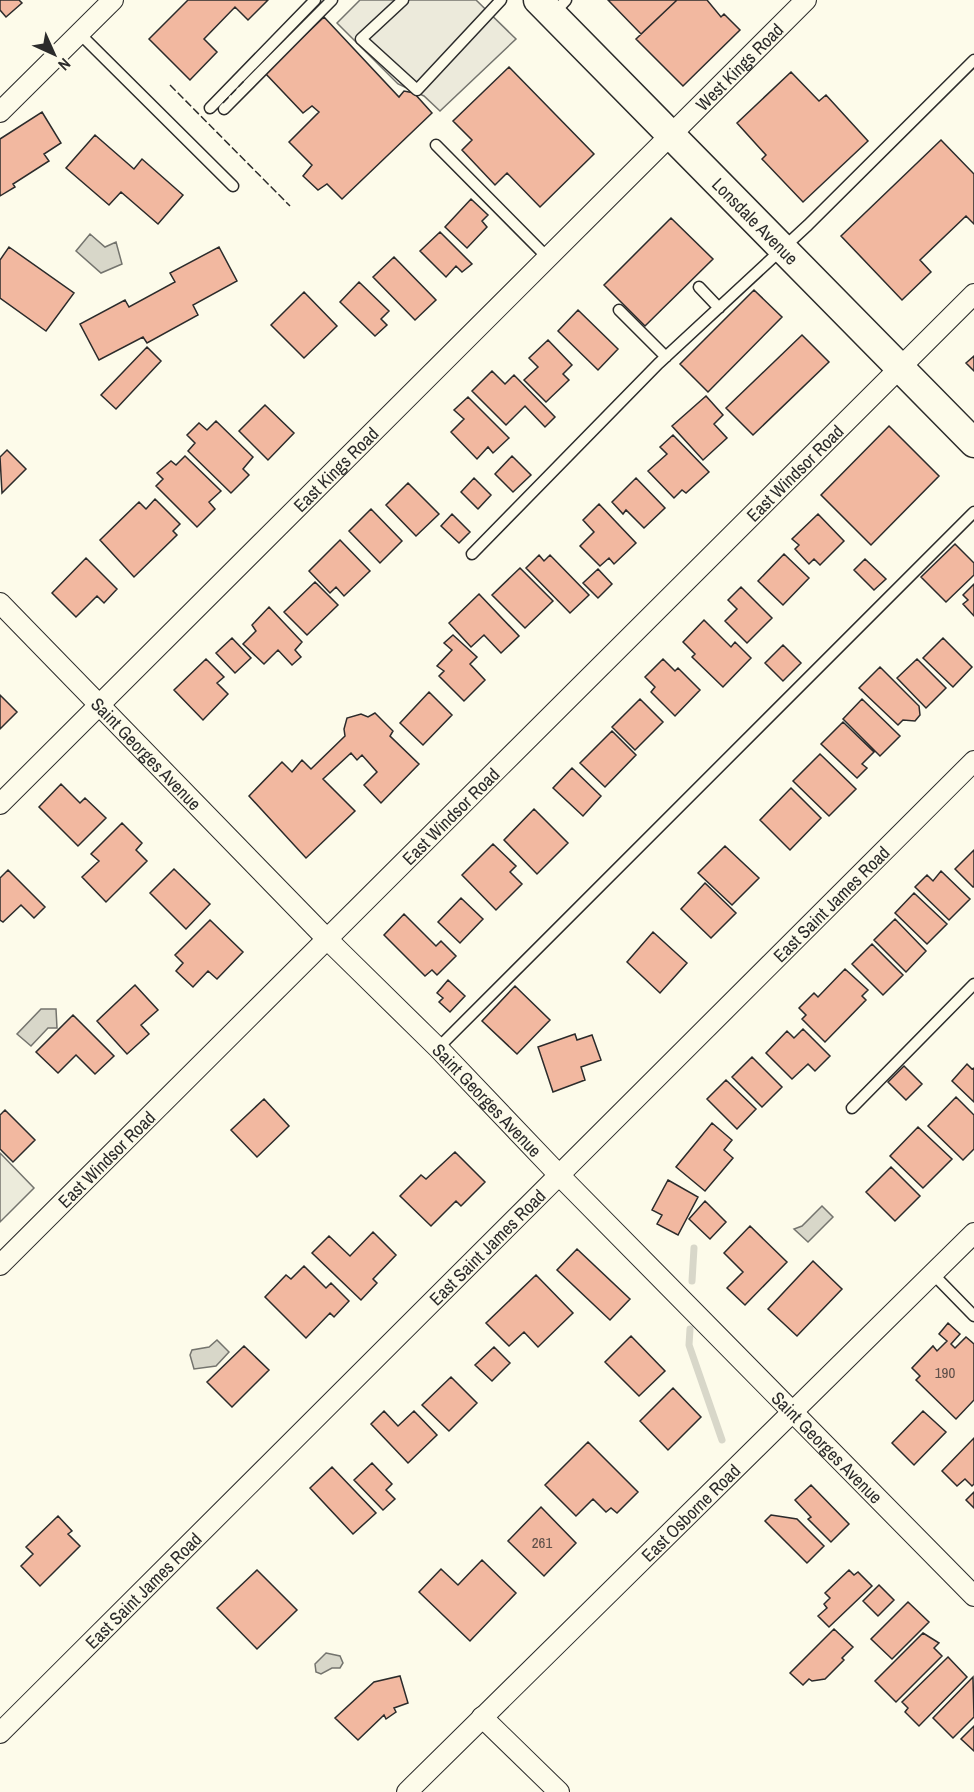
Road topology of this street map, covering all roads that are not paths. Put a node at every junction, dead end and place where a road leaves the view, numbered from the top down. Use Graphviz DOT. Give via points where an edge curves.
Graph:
graph roads {
  1 [pos="113,0"];
  2 [pos="315,0"];
  3 [pos="332,0"];
  4 [pos="403,0"];
  5 [pos="501,0"];
  6 [pos="806,0"];
  7 [pos="553,5"];
  8 [pos="79,33"];
  9 [pos="974,60"];
  10 [pos="210,108"];
  11 [pos="224,109"];
  12 [pos="0,112"];
  13 [pos="671,134"];
  14 [pos="436,145"];
  15 [pos="233,186"];
  16 [pos="783,248"];
  17 [pos="547,257"];
  18 [pos="699,287"];
  19 [pos="974,294"];
  20 [pos="719,308"];
  21 [pos="619,310"];
  22 [pos="666,357"];
  23 [pos="900,366"];
  24 [pos="974,443"];
  25 [pos="974,512"];
  26 [pos="472,554"];
  27 [pos="0,603"];
  28 [pos="99,706"];
  29 [pos="974,761"];
  30 [pos="0,804"];
  31 [pos="328,940"];
  32 [pos="974,984"];
  33 [pos="438,1048"];
  34 [pos="852,1108"];
  35 [pos="560,1176"];
  36 [pos="974,1233"];
  37 [pos="0,1265"];
  38 [pos="933,1274"];
  39 [pos="974,1316"];
  40 [pos="792,1412"];
  41 [pos="974,1596"];
  42 [pos="483,1716"];
  43 [pos="0,1733"];
  44 [pos="407,1792"];
  45 [pos="559,1792"];
  1 -- 8 [label="street"];
  2 -- 10 [label="lane"];
  3 -- 11 [label="lane"];
  4 -- 5 [label="lane" via="361,39 417,90"];
  6 -- 13 [label="street, West Kings Road"];
  7 -- 13 [label="street, Lonsdale Avenue"];
  8 -- 12 [label="street"];
  8 -- 15 [label="lane"];
  9 -- 16 [label="lane"];
  13 -- 16 [label="street, Lonsdale Avenue"];
  13 -- 17 [label="street, East Kings Road"];
  14 -- 17 [label="lane"];
  16 -- 20 [label="lane"];
  16 -- 23 [label="street, Lonsdale Avenue"];
  17 -- 28 [label="street, East Kings Road"];
  18 -- 20 [label="lane"];
  19 -- 23 [label="street, East Windsor Road"];
  20 -- 22 [label="lane"];
  21 -- 22 [label="lane"];
  22 -- 26 [label="lane"];
  23 -- 24 [label="street, Lonsdale Avenue"];
  23 -- 31 [label="street, East Windsor Road"];
  25 -- 33 [label="lane"];
  27 -- 28 [label="street, Saint Georges Avenue"];
  28 -- 30 [label="street, East Kings Road"];
  28 -- 31 [label="street, Saint Georges Avenue"];
  29 -- 35 [label="street, East Saint James Road"];
  31 -- 33 [label="street, Saint Georges Avenue"];
  31 -- 37 [label="street, East Windsor Road"];
  32 -- 34 [label="lane"];
  33 -- 35 [label="street, Saint Georges Avenue"];
  35 -- 40 [label="street, Saint Georges Avenue"];
  35 -- 43 [label="street, East Saint James Road"];
  36 -- 38 [label="street, East Osborne Road"];
  38 -- 39 [label="lane"];
  38 -- 40 [label="street, East Osborne Road"];
  40 -- 41 [label="street, Saint Georges Avenue"];
  40 -- 42 [label="street, East Osborne Road"];
  42 -- 44 [label="street, East Osborne Road"];
  42 -- 45 [label="street"];
}
